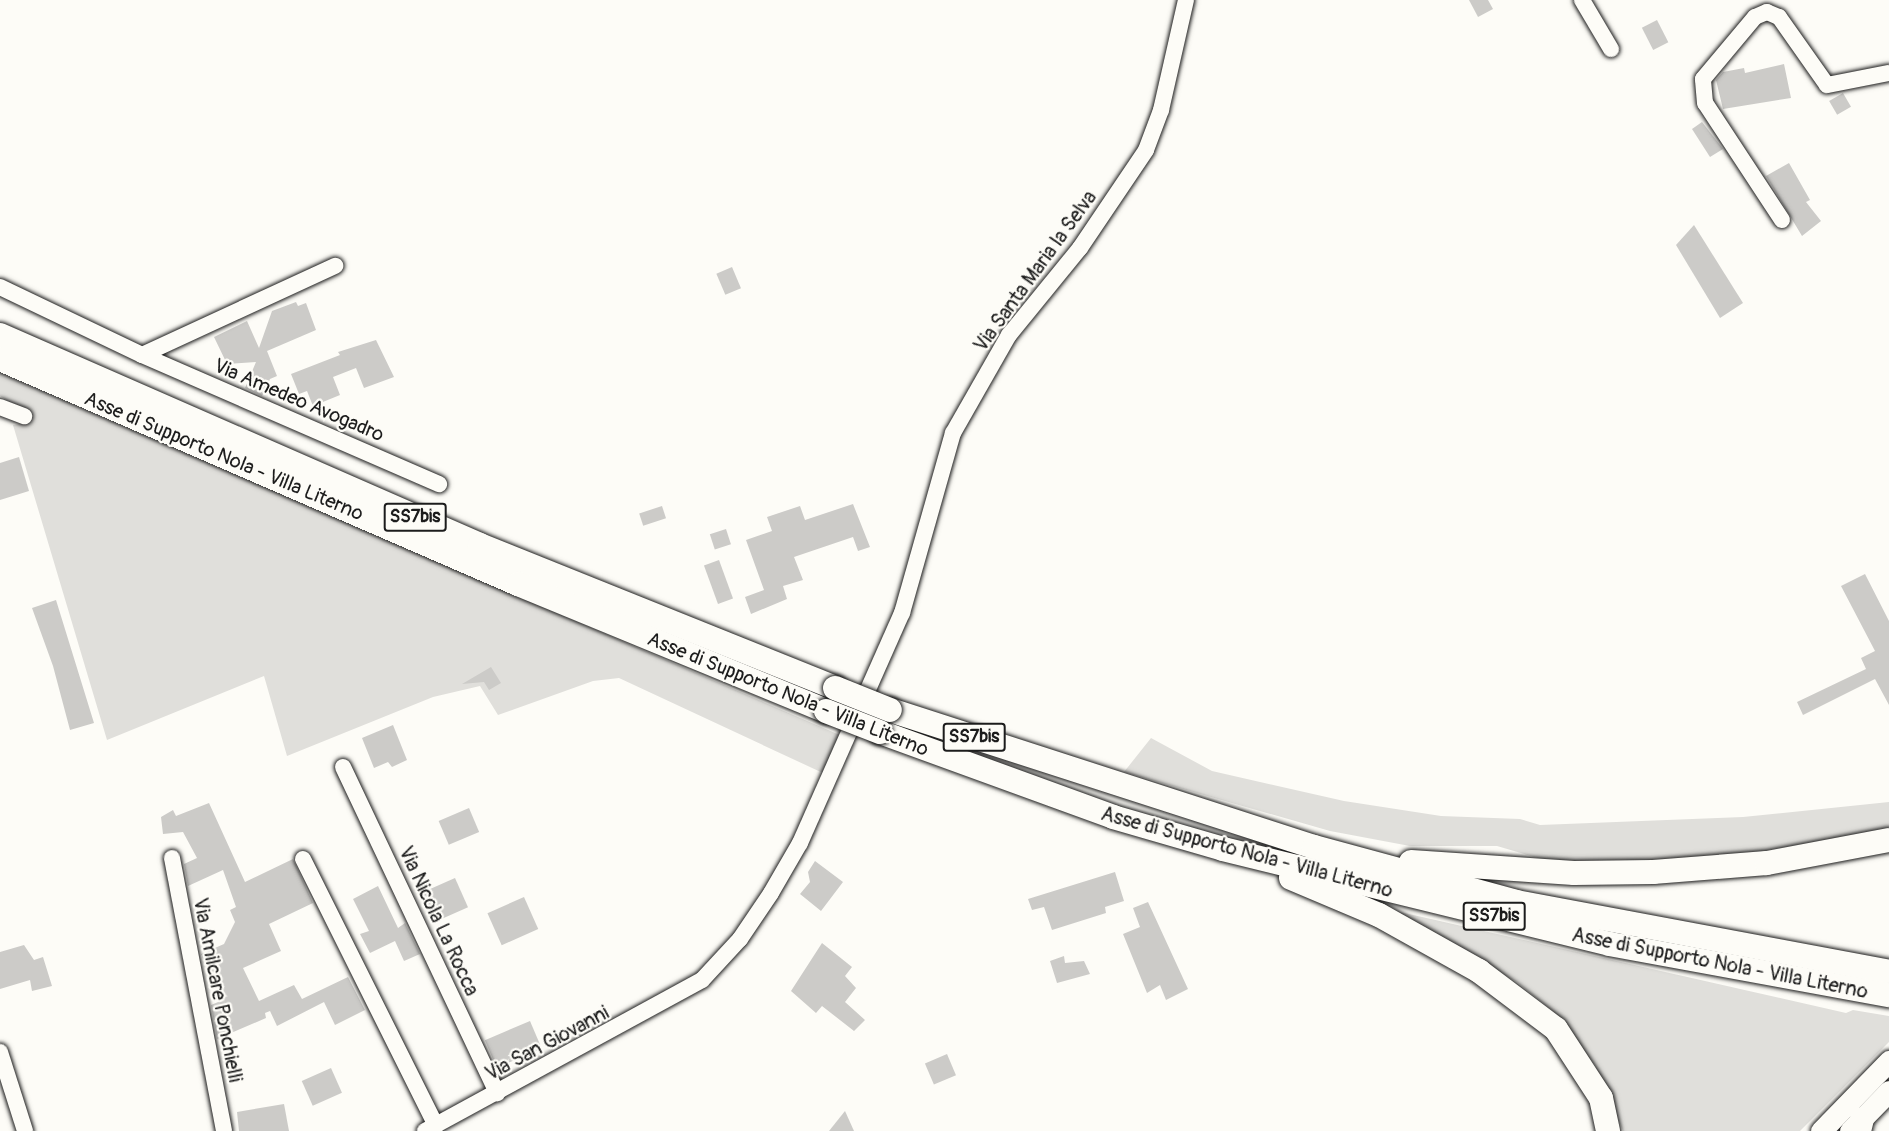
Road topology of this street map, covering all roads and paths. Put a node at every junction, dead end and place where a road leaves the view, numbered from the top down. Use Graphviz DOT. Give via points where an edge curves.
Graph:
graph roads {
  1 [pos="1186,0"];
  2 [pos="1582,0"];
  3 [pos="1611,49"];
  4 [pos="1889,73"];
  5 [pos="1782,220"];
  6 [pos="335,266"];
  7 [pos="0,287"];
  8 [pos="0,335"];
  9 [pos="142,355"];
  10 [pos="0,359"];
  11 [pos="0,407"];
  12 [pos="24,416"];
  13 [pos="439,484"];
  14 [pos="343,767"];
  15 [pos="1889,840"];
  16 [pos="1314,847"];
  17 [pos="1223,849"];
  18 [pos="172,858"];
  19 [pos="303,859"];
  20 [pos="1886,987"];
  21 [pos="688,988"];
  22 [pos="0,1052"];
  23 [pos="1889,1061"];
  24 [pos="1889,1091"];
  25 [pos="498,1093"];
  26 [pos="1857,1127"];
  27 [pos="430,1129"];
  28 [pos="25,1131"];
  29 [pos="224,1131"];
  30 [pos="1608,1131"];
  31 [pos="1821,1131"];
  1 -- 21 [label="street, Via Santa Maria la Selva" via="1161,110 1146,150 1080,248 1010,335 953,433 902,613 800,843 740,939 702,980"];
  2 -- 3 [label="street"];
  4 -- 5 [label="street" via="1827,85 1779,17 1767,12 1755,16 1703,79 1705,103"];
  6 -- 9 [label="street"];
  7 -- 9 [label="street, Via Amedeo Avogadro"];
  8 -- 16 [label="highway, Asse di Supporto Nola - Villa Literno / SS7bis, bridge" via="480,545 890,710"];
  9 -- 13 [label="street, Via Amedeo Avogadro"];
  10 -- 17 [label="highway, Asse di Supporto Nola - Villa Literno / SS7bis, bridge" via="508,579 826,711 1042,793"];
  11 -- 12 [label="street"];
  14 -- 25 [label="street, Via Nicola La Rocca"];
  15 -- 16 [label="highway" via="1767,863 1574,873 1405,861"];
  16 -- 20 [label="highway, Asse di Supporto Nola - Villa Literno / SS7bis" via="1516,902"];
  17 -- 20 [label="highway, Asse di Supporto Nola - Villa Literno / SS7bis" via="1610,944"];
  17 -- 30 [label="highway" via="1379,915 1479,971 1556,1029 1601,1098"];
  18 -- 29 [label="street, Via Amilcare Ponchielli"];
  19 -- 27 [label="street"];
  21 -- 25 [label="street, Via San Giovanni"];
  22 -- 28 [label="street"];
  23 -- 31 [label="main road"];
  24 -- 26 [label="main road"];
  25 -- 27 [label="street, Via San Giovanni"];
}
